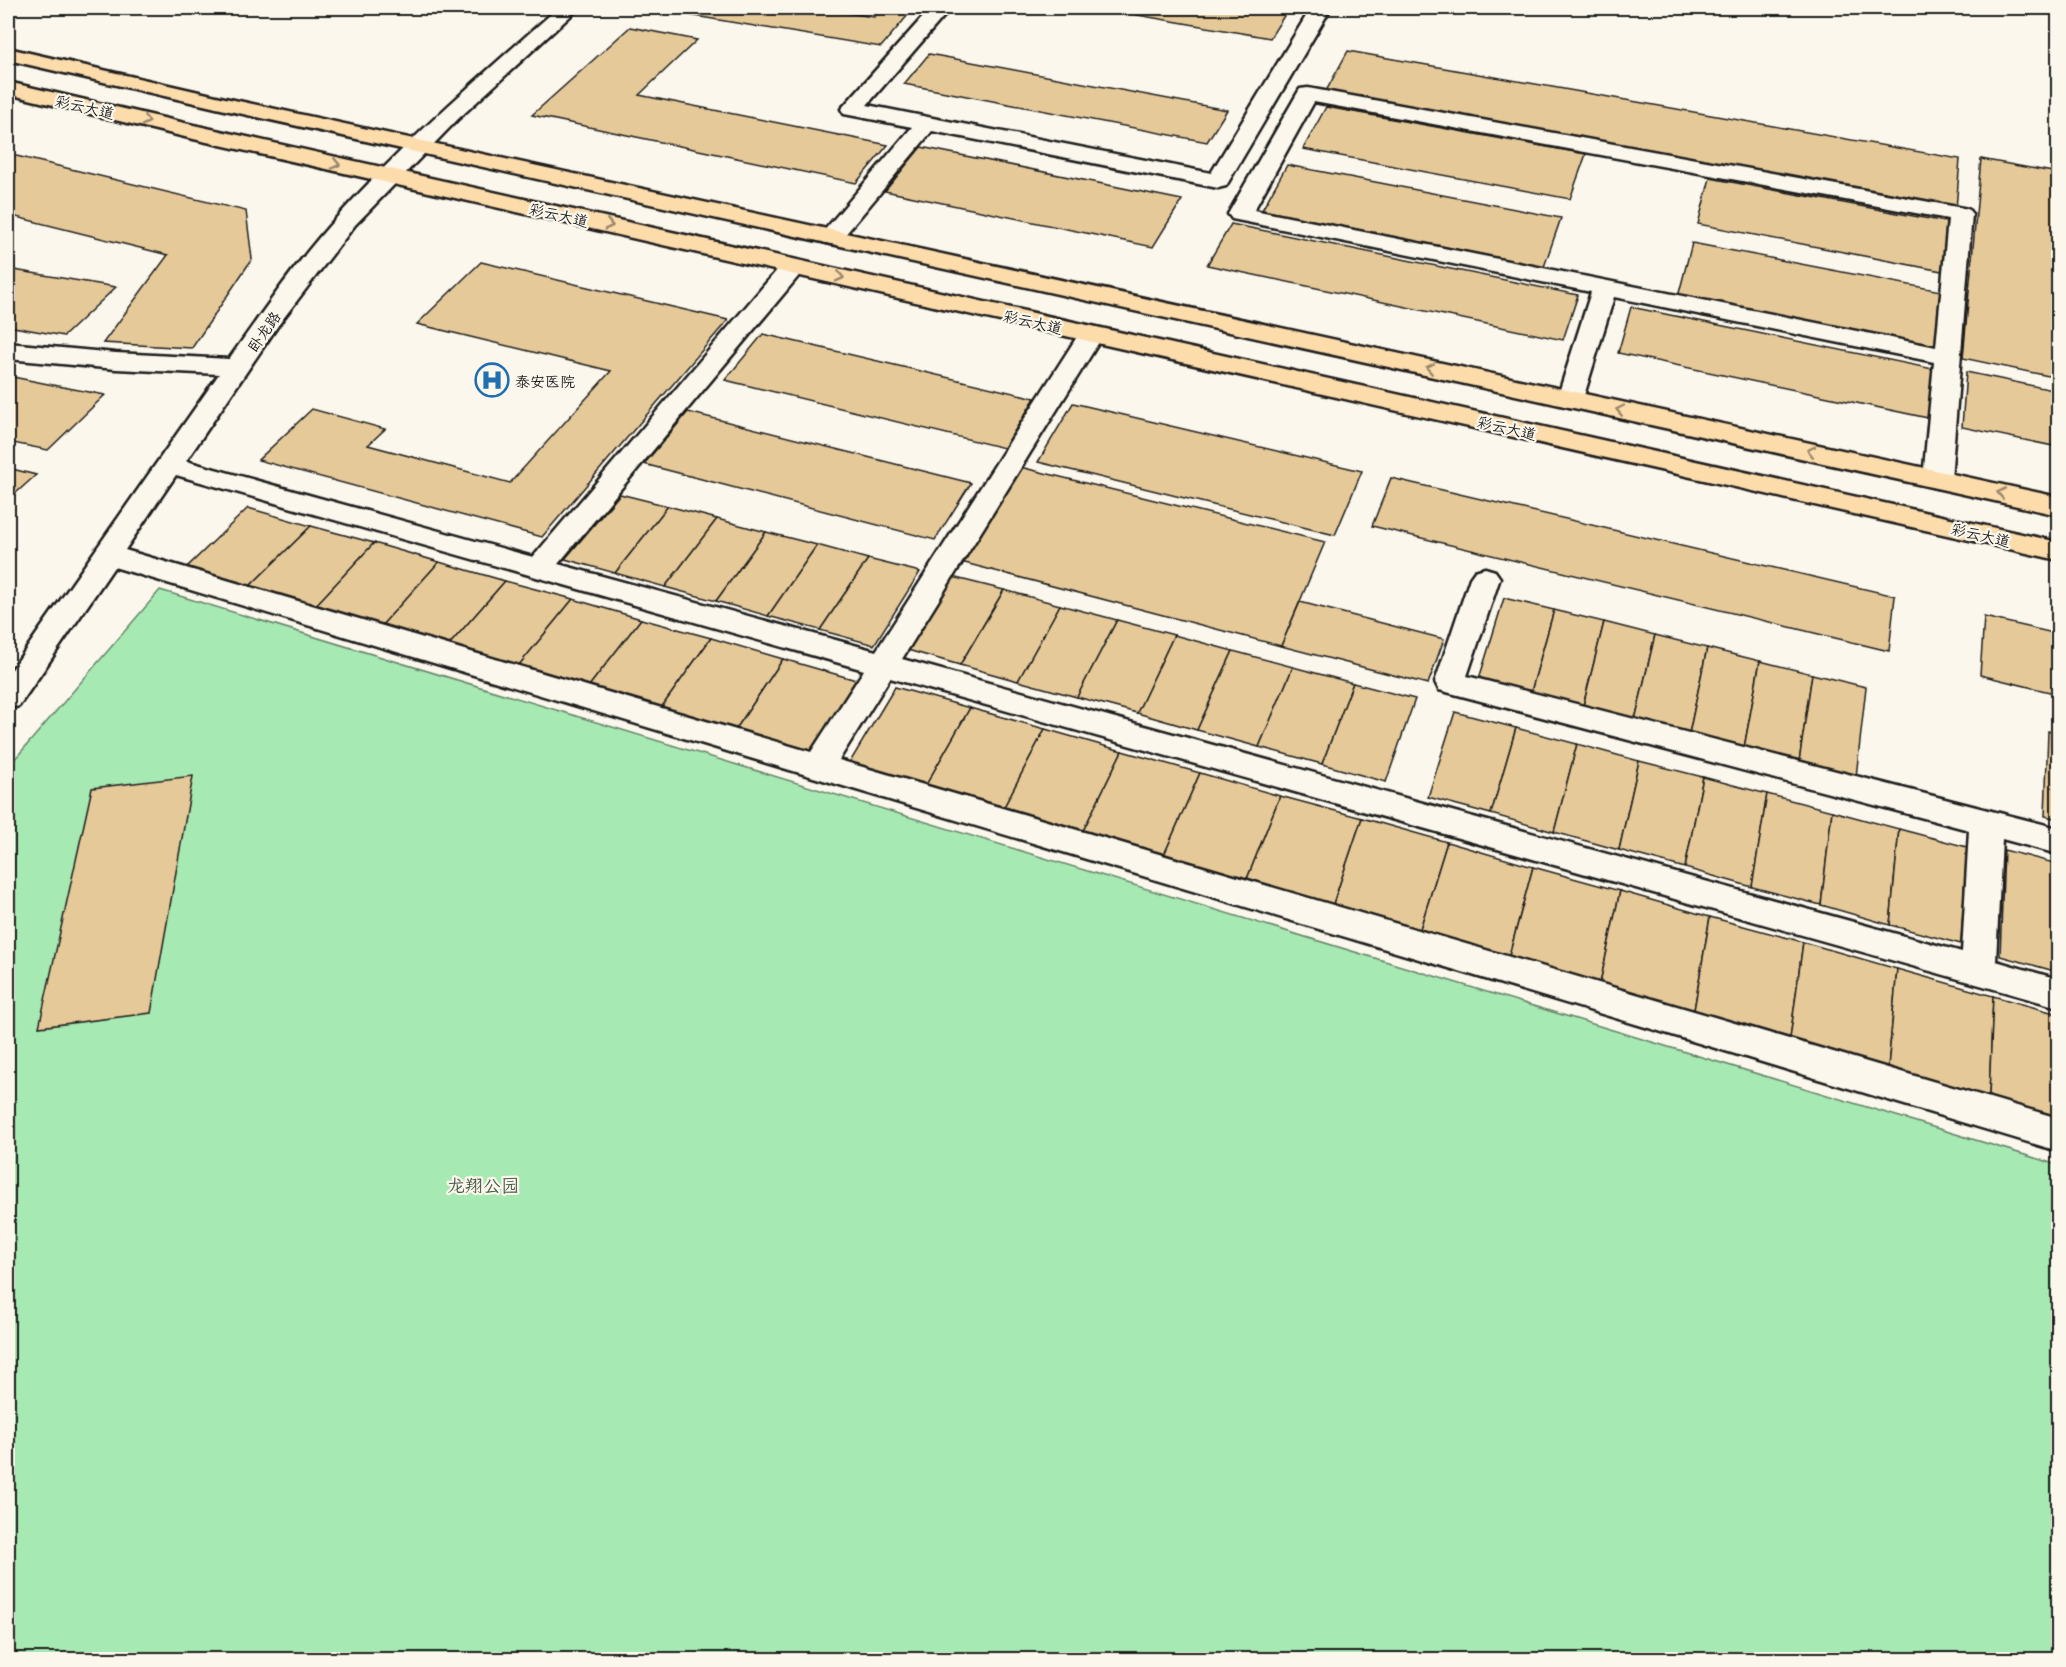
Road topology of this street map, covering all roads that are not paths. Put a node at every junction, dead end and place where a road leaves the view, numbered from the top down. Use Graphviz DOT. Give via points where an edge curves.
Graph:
graph roads {
  1 [pos="569,8"];
  2 [pos="941,8"];
  3 [pos="1321,8"];
  4 [pos="8,54"];
  5 [pos="8,88"];
  6 [pos="927,124"];
  7 [pos="417,146"];
  8 [pos="388,176"];
  9 [pos="831,237"];
  10 [pos="793,267"];
  11 [pos="1605,288"];
  12 [pos="1091,334"];
  13 [pos="8,351"];
  14 [pos="1947,357"];
  15 [pos="238,366"];
  16 [pos="1570,399"];
  17 [pos="170,465"];
  18 [pos="1937,479"];
  19 [pos="2058,506"];
  20 [pos="2058,551"];
  21 [pos="108,555"];
  22 [pos="539,568"];
  23 [pos="1485,578"];
  24 [pos="883,664"];
  25 [pos="8,698"];
  26 [pos="819,766"];
  27 [pos="1986,822"];
  28 [pos="2058,841"];
  29 [pos="1978,971"];
  30 [pos="2058,993"];
  31 [pos="2058,1135"];
  1 -- 7 [label="street, 卧龙路"];
  2 -- 6 [label="street" via="852,109"];
  3 -- 6 [label="street" via="1218,181"];
  4 -- 7 [label="main road, 彩云大道"];
  5 -- 8 [label="main road, 彩云大道, one-way"];
  6 -- 9 [label="street"];
  7 -- 8 [label="street, 卧龙路"];
  7 -- 9 [label="main road, 彩云大道"];
  8 -- 10 [label="main road, 彩云大道, one-way"];
  8 -- 15 [label="street, 卧龙路" via="311,263"];
  16 -- 9 [label="main road, 彩云大道, one-way"];
  10 -- 12 [label="main road, 彩云大道, one-way"];
  10 -- 22 [label="street"];
  11 -- 14 [label="street"];
  11 -- 14 [label="street" via="1240,214 1308,94 1960,214"];
  11 -- 16 [label="street"];
  12 -- 20 [label="main road, 彩云大道"];
  12 -- 24 [label="street"];
  13 -- 15 [label="street" via="116,362"];
  14 -- 18 [label="street"];
  15 -- 17 [label="street, 卧龙路"];
  18 -- 16 [label="main road, 彩云大道, one-way"];
  17 -- 21 [label="street, 卧龙路"];
  17 -- 22 [label="street"];
  19 -- 18 [label="main road, 彩云大道, one-way"];
  21 -- 25 [label="street, 卧龙路"];
  21 -- 26 [label="street"];
  22 -- 24 [label="street"];
  23 -- 27 [label="street" via="1450,682"];
  24 -- 26 [label="street"];
  24 -- 29 [label="street"];
  26 -- 31 [label="street"];
  27 -- 28 [label="street"];
  27 -- 29 [label="street"];
  29 -- 30 [label="street"];
}
